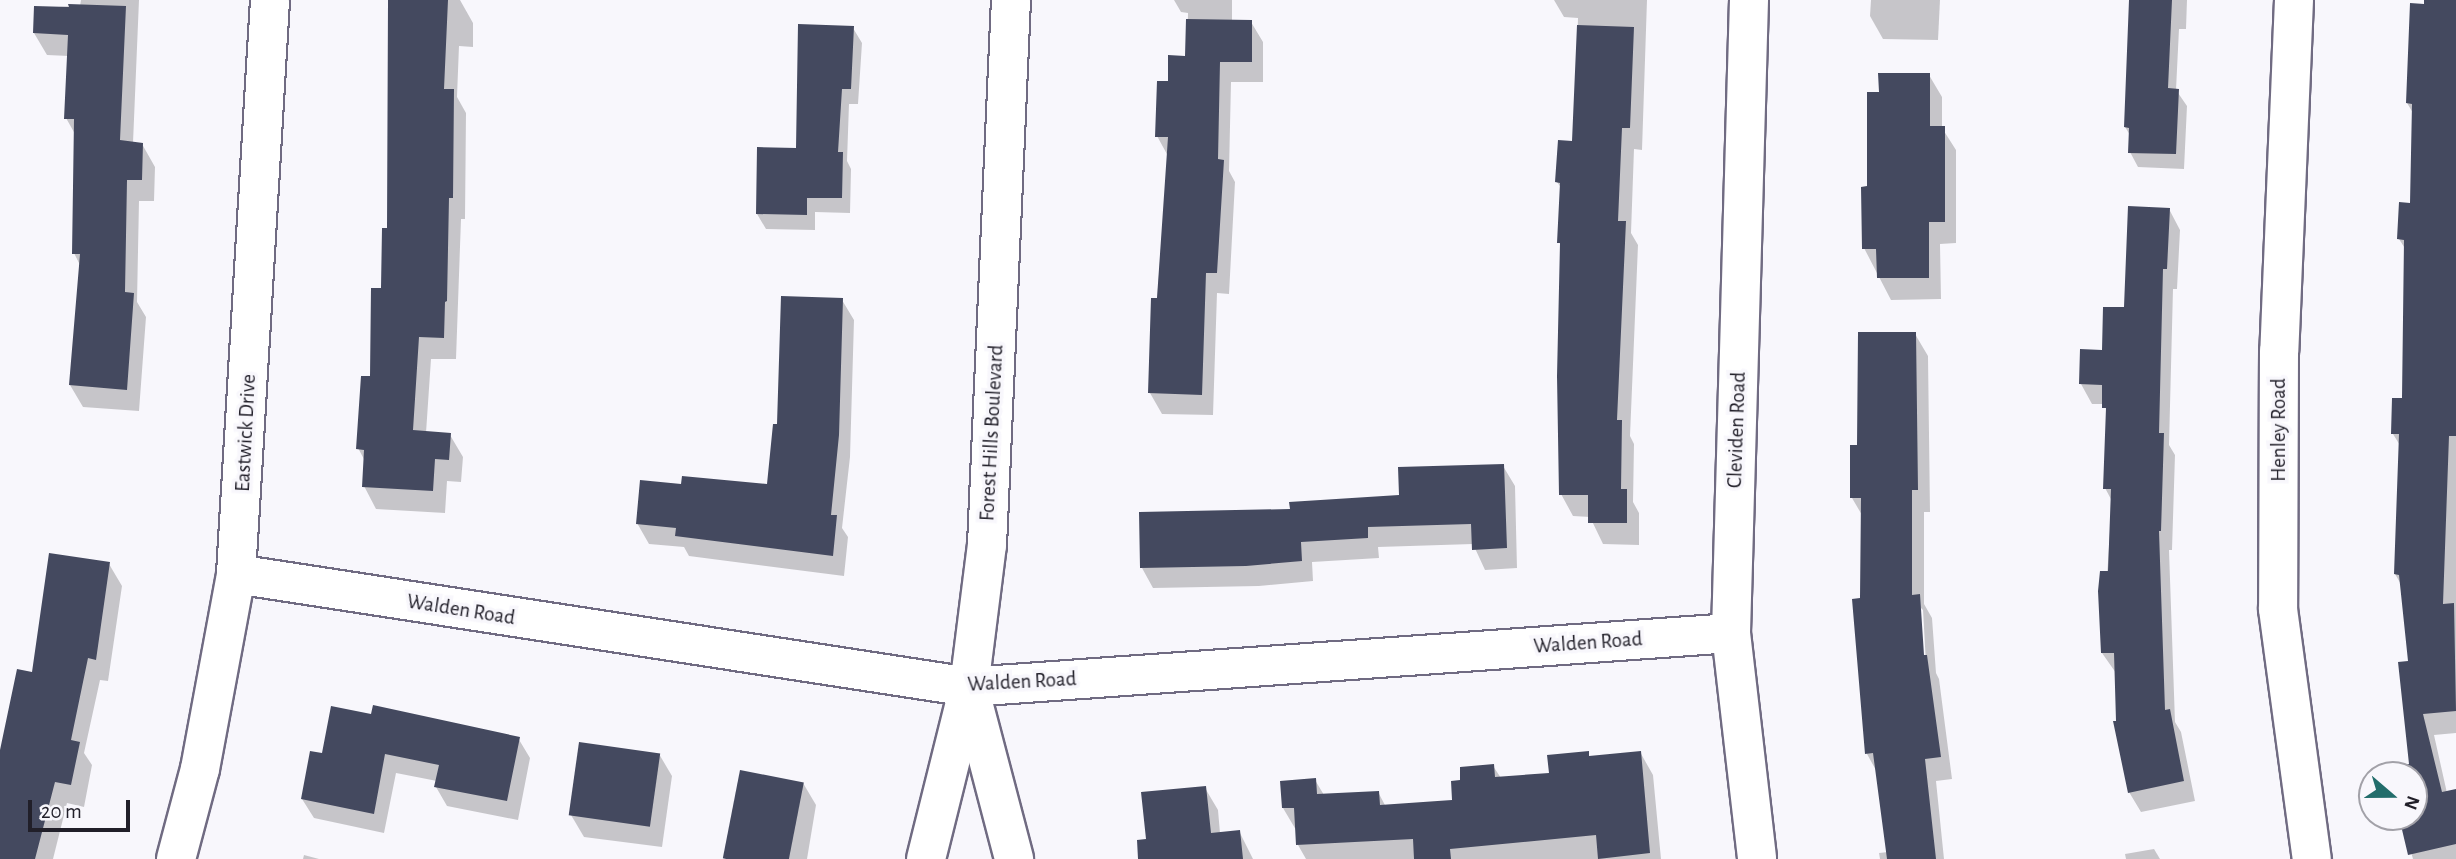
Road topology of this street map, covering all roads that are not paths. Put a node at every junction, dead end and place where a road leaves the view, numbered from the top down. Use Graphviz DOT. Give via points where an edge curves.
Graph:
graph roads {
  1 [pos="270,0"];
  2 [pos="1011,0"];
  3 [pos="1749,0"];
  4 [pos="2294,0"];
  5 [pos="236,574"];
  6 [pos="1731,633"];
  7 [pos="969,687"];
  8 [pos="176,859"];
  9 [pos="926,859"];
  10 [pos="1014,859"];
  11 [pos="1757,859"];
  12 [pos="2312,859"];
  1 -- 5 [label="street, Eastwick Drive"];
  2 -- 7 [label="street, Forest Hills Boulevard" via="987,545"];
  3 -- 6 [label="street, Cleviden Road"];
  4 -- 12 [label="street, Henley Road" via="2279,351 2278,609"];
  5 -- 7 [label="street, Walden Road"];
  5 -- 8 [label="street, Eastwick Drive" via="200,769"];
  6 -- 7 [label="street, Walden Road"];
  6 -- 11 [label="street, Cleviden Road"];
  7 -- 9 [label="street, Forest Hills Boulevard"];
  7 -- 10 [label="street"];
}
